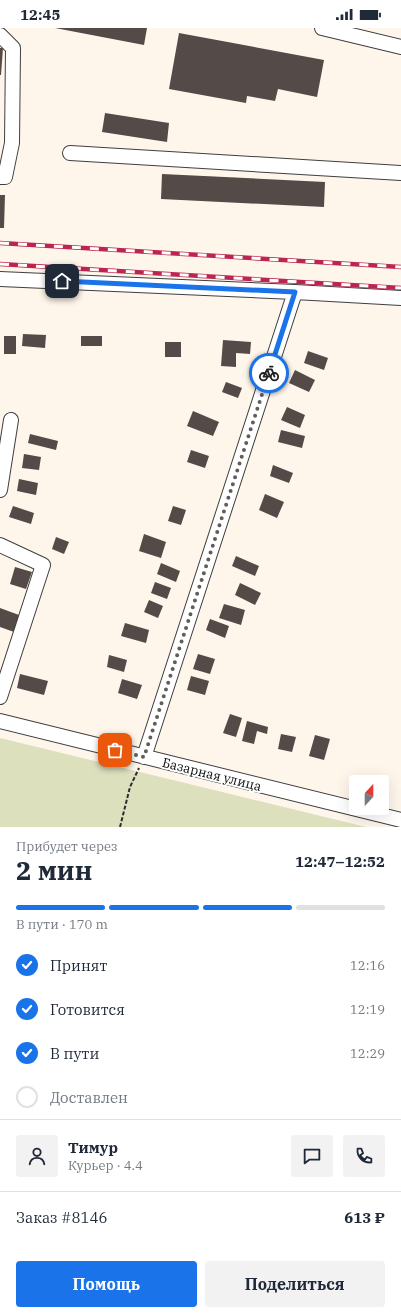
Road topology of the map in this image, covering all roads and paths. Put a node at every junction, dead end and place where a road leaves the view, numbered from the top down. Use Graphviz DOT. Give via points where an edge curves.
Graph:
graph roads {
  1 [pos="322,28"];
  2 [pos="0,35"];
  3 [pos="401,47"];
  4 [pos="70,153"];
  5 [pos="401,173"];
  6 [pos="0,176"];
  7 [pos="0,279"];
  8 [pos="295,292"];
  9 [pos="401,298"];
  10 [pos="11,420"];
  11 [pos="0,490"];
  12 [pos="0,545"];
  13 [pos="0,697"];
  14 [pos="0,721"];
  15 [pos="144,757"];
  16 [pos="401,820"];
  17 [pos="120,827"];
  1 -- 3 [label="street"];
  2 -- 6 [label="street" via="13,48 12,143 4,177"];
  4 -- 5 [label="street"];
  7 -- 8 [label="street"];
  8 -- 9 [label="street"];
  8 -- 15 [label="street"];
  10 -- 11 [label="street"];
  12 -- 13 [label="street" via="43,565"];
  14 -- 15 [label="street, Базарная улица"];
  15 -- 16 [label="street, Базарная улица"];
  15 -- 17 [label="path" via="130,787"];
}
